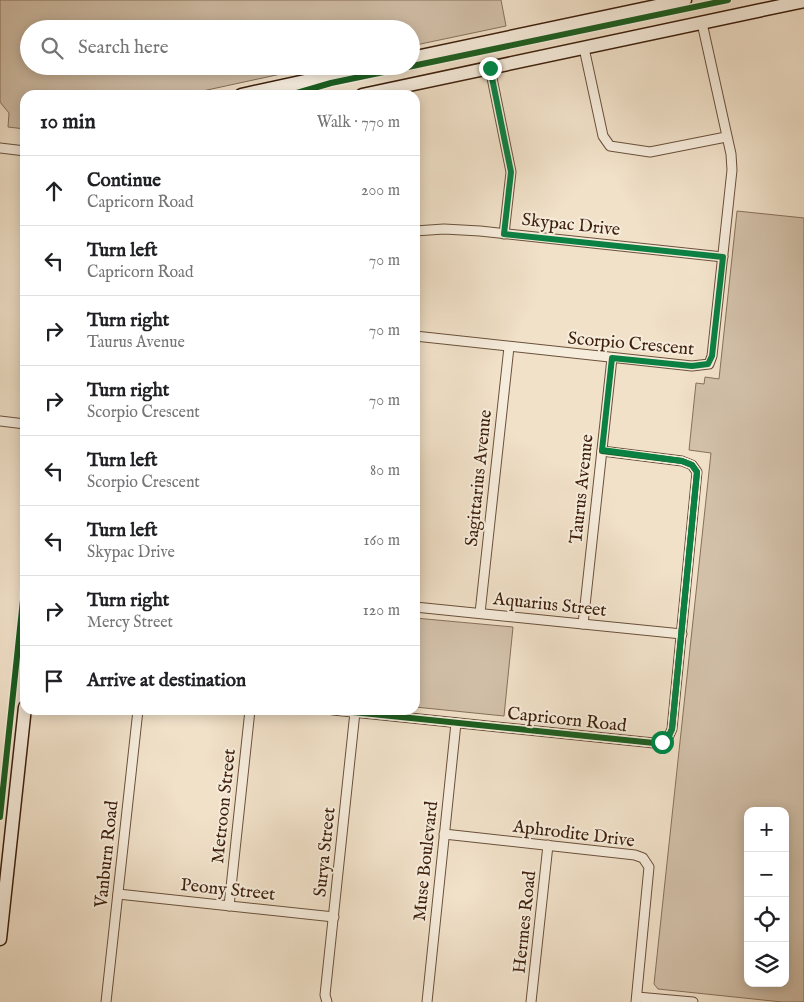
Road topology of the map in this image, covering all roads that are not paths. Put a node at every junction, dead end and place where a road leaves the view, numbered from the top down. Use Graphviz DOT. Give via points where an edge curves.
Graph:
graph roads {
  1 [pos="685,0"];
  2 [pos="804,1"];
  3 [pos="769,4"];
  4 [pos="702,22"];
  5 [pos="584,48"];
  6 [pos="420,56"];
  7 [pos="490,68"];
  8 [pos="343,75"];
  9 [pos="295,89"];
  10 [pos="386,90"];
  11 [pos="726,136"];
  12 [pos="0,148"];
  13 [pos="20,150"];
  14 [pos="420,232"];
  15 [pos="504,234"];
  16 [pos="723,257"];
  17 [pos="420,337"];
  18 [pos="509,347"];
  19 [pos="612,358"];
  20 [pos="0,421"];
  21 [pos="20,423"];
  22 [pos="602,450"];
  23 [pos="420,607"];
  24 [pos="480,613"];
  25 [pos="583,624"];
  26 [pos="682,634"];
  27 [pos="24,715"];
  28 [pos="137,715"];
  29 [pos="249,715"];
  30 [pos="355,715"];
  31 [pos="383,715"];
  32 [pos="456,723"];
  33 [pos="444,834"];
  34 [pos="548,845"];
  35 [pos="4,870"];
  36 [pos="118,894"];
  37 [pos="229,906"];
  38 [pos="334,917"];
  39 [pos="0,939"];
  40 [pos="636,999"];
  41 [pos="325,1000"];
  42 [pos="106,1002"];
  43 [pos="426,1002"];
  44 [pos="531,1002"];
  45 [pos="693,1002"];
  1 -- 6 [label="street"];
  2 -- 3 [label="street"];
  3 -- 4 [label="street"];
  4 -- 5 [label="street"];
  4 -- 11 [label="street, Scorpio Crescent"];
  5 -- 7 [label="street"];
  5 -- 11 [label="street" via="603,136 610,146 650,152"];
  7 -- 10 [label="street"];
  7 -- 15 [label="street" via="511,172"];
  8 -- 9 [label="street"];
  11 -- 16 [label="street, Scorpio Crescent" via="732,170"];
  12 -- 13 [label="street"];
  14 -- 15 [label="street, Skypac Drive" via="456,229"];
  15 -- 16 [label="street, Skypac Drive"];
  16 -- 19 [label="street, Scorpio Crescent" via="712,356 708,364 692,366"];
  17 -- 18 [label="street, Scorpio Crescent"];
  18 -- 19 [label="street, Scorpio Crescent"];
  18 -- 24 [label="street, Sagittarius Avenue"];
  19 -- 22 [label="street, Taurus Avenue"];
  20 -- 21 [label="street"];
  22 -- 25 [label="street, Taurus Avenue"];
  22 -- 26 [label="street, Capricorn Road" via="682,461 692,465 697,472"];
  23 -- 24 [label="street, Aquarius Street"];
  24 -- 25 [label="street, Aquarius Street"];
  25 -- 26 [label="street, Aquarius Street"];
  26 -- 32 [label="street, Capricorn Road" via="672,729 667,740 662,742"];
  27 -- 35 [label="street"];
  28 -- 36 [label="street, Vanburn Road"];
  29 -- 37 [label="street, Metroon Street"];
  30 -- 38 [label="street, Surya Street"];
  31 -- 32 [label="street, Capricorn Road"];
  32 -- 33 [label="street, Muse Boulevard"];
  33 -- 34 [label="street, Aphrodite Drive"];
  33 -- 43 [label="street, Muse Boulevard"];
  34 -- 40 [label="street, Aphrodite Drive" via="635,855 647,862"];
  34 -- 44 [label="street, Hermes Road"];
  35 -- 39 [label="street"];
  36 -- 37 [label="street, Peony Street"];
  36 -- 42 [label="street, Vanburn Road"];
  37 -- 38 [label="street, Peony Street"];
  38 -- 41 [label="street, Surya Street"];
  40 -- 45 [label="street"];
}
